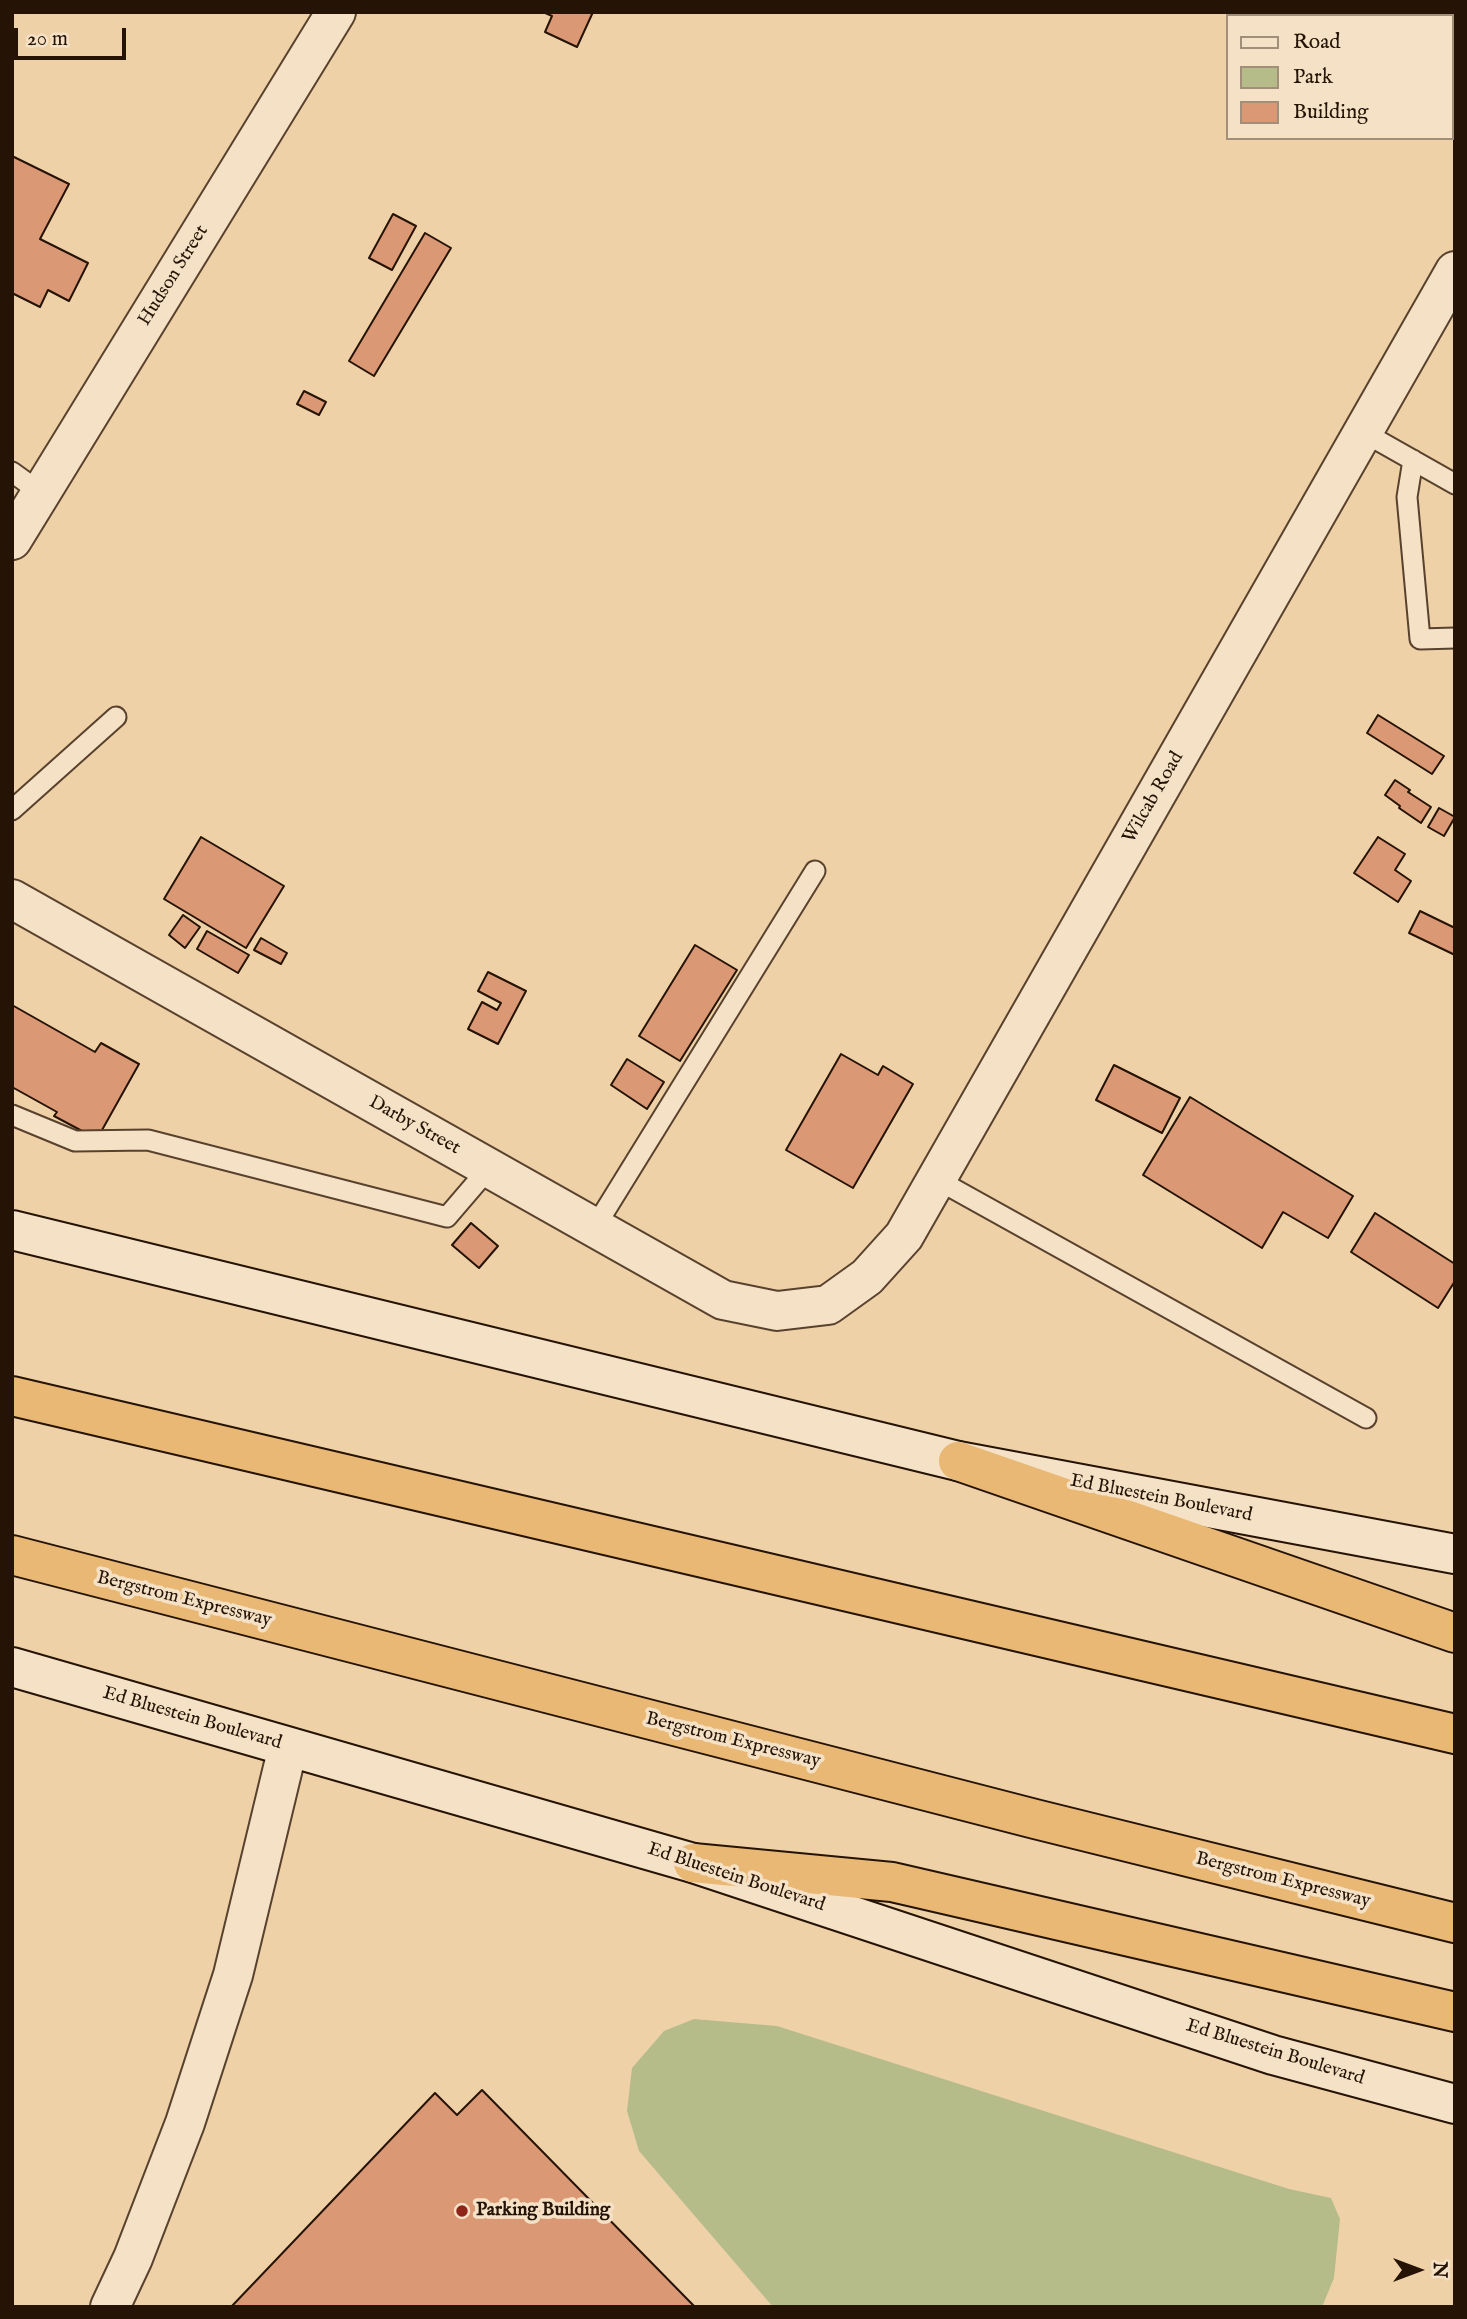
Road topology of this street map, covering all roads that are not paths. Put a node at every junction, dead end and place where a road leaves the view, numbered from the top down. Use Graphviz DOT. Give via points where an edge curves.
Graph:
graph roads {
  1 [pos="336,12"];
  2 [pos="1455,271"];
  3 [pos="1363,432"];
  4 [pos="1413,460"];
  5 [pos="27,482"];
  6 [pos="1455,484"];
  7 [pos="12,540"];
  8 [pos="1455,638"];
  9 [pos="116,717"];
  10 [pos="12,810"];
  11 [pos="815,871"];
  12 [pos="12,899"];
  13 [pos="12,1115"];
  14 [pos="489,1168"];
  15 [pos="936,1179"];
  16 [pos="594,1227"];
  17 [pos="12,1230"];
  18 [pos="828,1305"];
  19 [pos="12,1396"];
  20 [pos="1366,1418"];
  21 [pos="958,1461"];
  22 [pos="1455,1554"];
  23 [pos="12,1555"];
  24 [pos="1455,1633"];
  25 [pos="12,1667"];
  26 [pos="1455,1734"];
  27 [pos="288,1747"];
  28 [pos="693,1863"];
  29 [pos="1455,1923"];
  30 [pos="1455,2012"];
  31 [pos="1455,2104"];
  32 [pos="110,2307"];
  1 -- 5 [label="street, Hudson Street"];
  2 -- 3 [label="street, Wilcab Road"];
  3 -- 4 [label="lane"];
  3 -- 15 [label="street, Wilcab Road"];
  4 -- 6 [label="lane"];
  4 -- 8 [label="lane" via="1407,497 1420,639"];
  5 -- 7 [label="street, Hudson Street"];
  9 -- 10 [label="lane"];
  11 -- 16 [label="lane"];
  12 -- 14 [label="street, Darby Street"];
  13 -- 14 [label="lane" via="75,1142 148,1140 447,1217"];
  14 -- 16 [label="street, Darby Street"];
  15 -- 18 [label="street, Wilcab Road" via="904,1236 867,1277"];
  15 -- 20 [label="lane"];
  16 -- 18 [label="street, Darby Street" via="723,1300 777,1311"];
  17 -- 21 [label="street, Ed Bluestein Boulevard"];
  19 -- 26 [label="highway"];
  21 -- 22 [label="street, Ed Bluestein Boulevard"];
  21 -- 24 [label="highway"];
  23 -- 29 [label="highway, Bergstrom Expressway"];
  25 -- 27 [label="street, Ed Bluestein Boulevard"];
  27 -- 28 [label="street, Ed Bluestein Boulevard"];
  27 -- 32 [label="street" via="233,1975 186,2123"];
  28 -- 30 [label="highway" via="892,1882"];
  28 -- 31 [label="street, Ed Bluestein Boulevard" via="1273,2055"];
}
